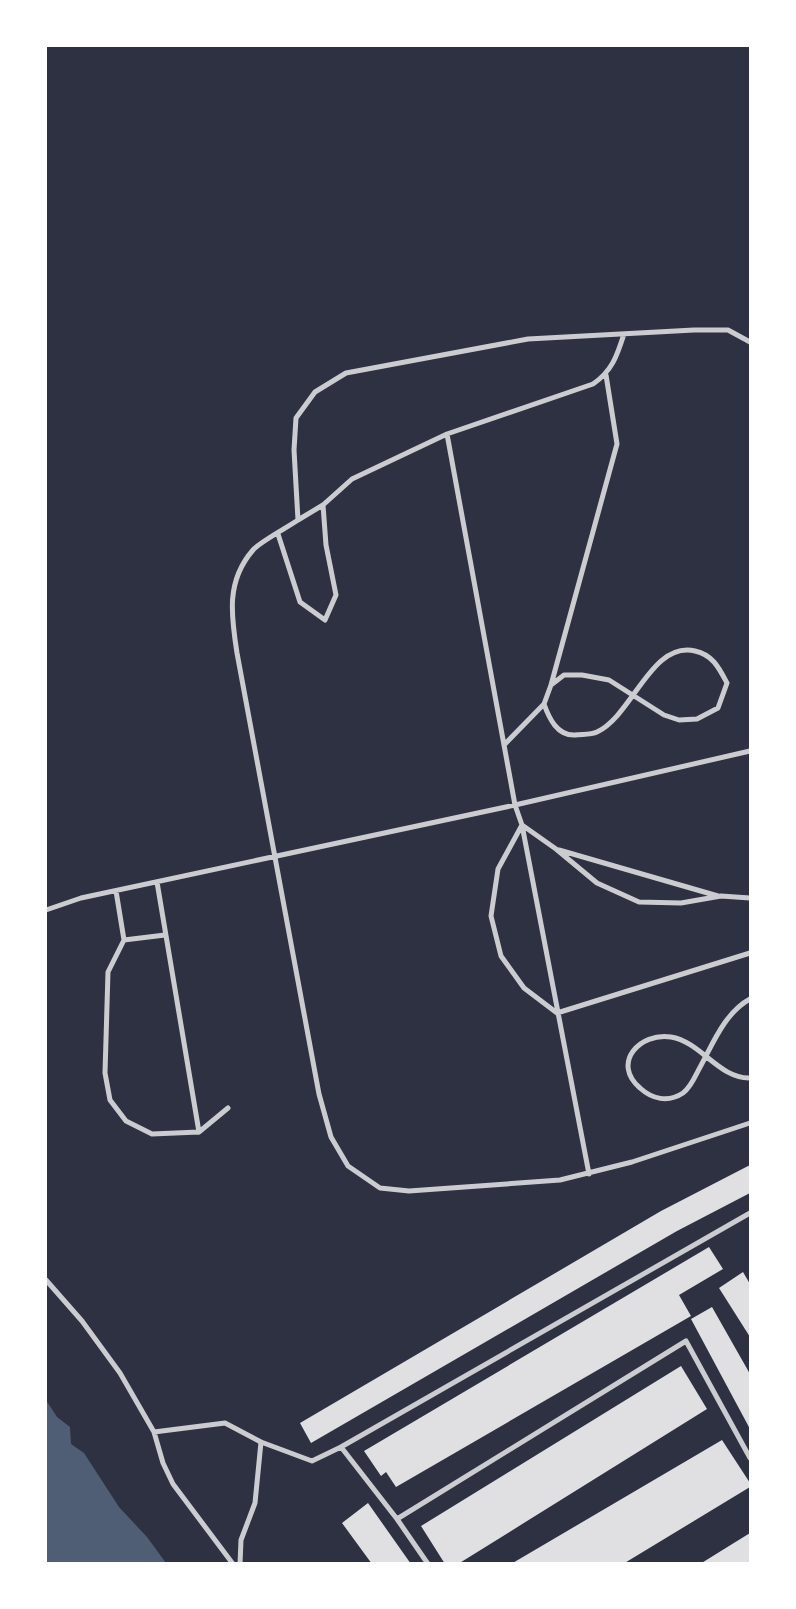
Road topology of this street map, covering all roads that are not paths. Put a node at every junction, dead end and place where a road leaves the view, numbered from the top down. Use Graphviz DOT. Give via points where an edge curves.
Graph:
graph roads {
  1 [pos="624,334"];
  2 [pos="751,341"];
  3 [pos="606,375"];
  4 [pos="447,434"];
  5 [pos="323,505"];
  6 [pos="298,520"];
  7 [pos="278,534"];
  8 [pos="551,685"];
  9 [pos="634,695"];
  10 [pos="544,704"];
  11 [pos="504,745"];
  12 [pos="751,751"];
  13 [pos="515,805"];
  14 [pos="522,825"];
  15 [pos="556,849"];
  16 [pos="276,856"];
  17 [pos="157,882"];
  18 [pos="116,891"];
  19 [pos="720,896"];
  20 [pos="751,898"];
  21 [pos="46,910"];
  22 [pos="166,935"];
  23 [pos="124,940"];
  24 [pos="751,953"];
  25 [pos="751,999"];
  26 [pos="557,1013"];
  27 [pos="706,1057"];
  28 [pos="751,1078"];
  29 [pos="228,1108"];
  30 [pos="751,1123"];
  31 [pos="199,1132"];
  32 [pos="589,1174"];
  33 [pos="751,1213"];
  34 [pos="46,1280"];
  35 [pos="154,1432"];
  36 [pos="261,1442"];
  37 [pos="341,1447"];
  38 [pos="751,1458"];
  39 [pos="397,1519"];
  40 [pos="233,1563"];
  41 [pos="240,1563"];
  42 [pos="428,1563"];
  1 -- 2 [label="lane" via="728,330"];
  1 -- 3 [label="lane"];
  1 -- 6 [label="lane" via="528,339 346,373 315,392 296,418"];
  3 -- 4 [label="lane" via="593,384"];
  3 -- 8 [label="lane" via="617,444"];
  4 -- 5 [label="lane" via="352,479"];
  4 -- 11 [label="lane"];
  5 -- 6 [label="lane"];
  5 -- 7 [label="lane" via="336,595 325,620 300,602"];
  6 -- 7 [label="lane"];
  7 -- 16 [label="lane" via="254,549 233,585 237,653"];
  8 -- 9 [label="lane" via="565,675 582,675 609,680"];
  8 -- 10 [label="lane"];
  9 -- 9 [label="lane" via="664,715 697,719 718,708 727,683 718,663 703,652 686,649 668,655 653,668"];
  9 -- 10 [label="lane" via="617,717 595,733 570,735 552,723"];
  10 -- 11 [label="lane"];
  11 -- 13 [label="lane"];
  12 -- 13 [label="lane"];
  13 -- 14 [label="lane"];
  13 -- 16 [label="lane"];
  14 -- 15 [label="lane"];
  14 -- 26 [label="lane"];
  14 -- 26 [label="lane" via="498,869 491,916 501,956 524,988"];
  15 -- 19 [label="lane"];
  15 -- 19 [label="lane" via="597,883 639,902"];
  16 -- 17 [label="lane"];
  16 -- 32 [label="lane" via="319,1094 331,1137 348,1166 380,1188 409,1191"];
  17 -- 18 [label="lane"];
  17 -- 22 [label="lane"];
  18 -- 21 [label="lane"];
  18 -- 23 [label="lane"];
  19 -- 20 [label="lane"];
  22 -- 23 [label="lane"];
  22 -- 31 [label="lane"];
  23 -- 31 [label="lane" via="108,972 105,1073 110,1100 126,1121 152,1134"];
  24 -- 26 [label="lane"];
  25 -- 27 [label="lane" via="727,1021"];
  26 -- 32 [label="lane"];
  27 -- 27 [label="lane" via="692,1084 667,1099 649,1096 628,1069 630,1055 640,1043 654,1037 672,1037"];
  27 -- 28 [label="lane" via="726,1071"];
  29 -- 31 [label="lane"];
  30 -- 32 [label="lane"];
  33 -- 37 [label="lane"];
  34 -- 35 [label="lane" via="120,1373"];
  35 -- 36 [label="lane" via="225,1423"];
  35 -- 40 [label="lane" via="173,1484"];
  36 -- 37 [label="lane" via="312,1461"];
  36 -- 41 [label="lane" via="255,1503 241,1540"];
  37 -- 39 [label="lane"];
  38 -- 39 [label="lane" via="686,1341"];
  39 -- 42 [label="lane"];
}
